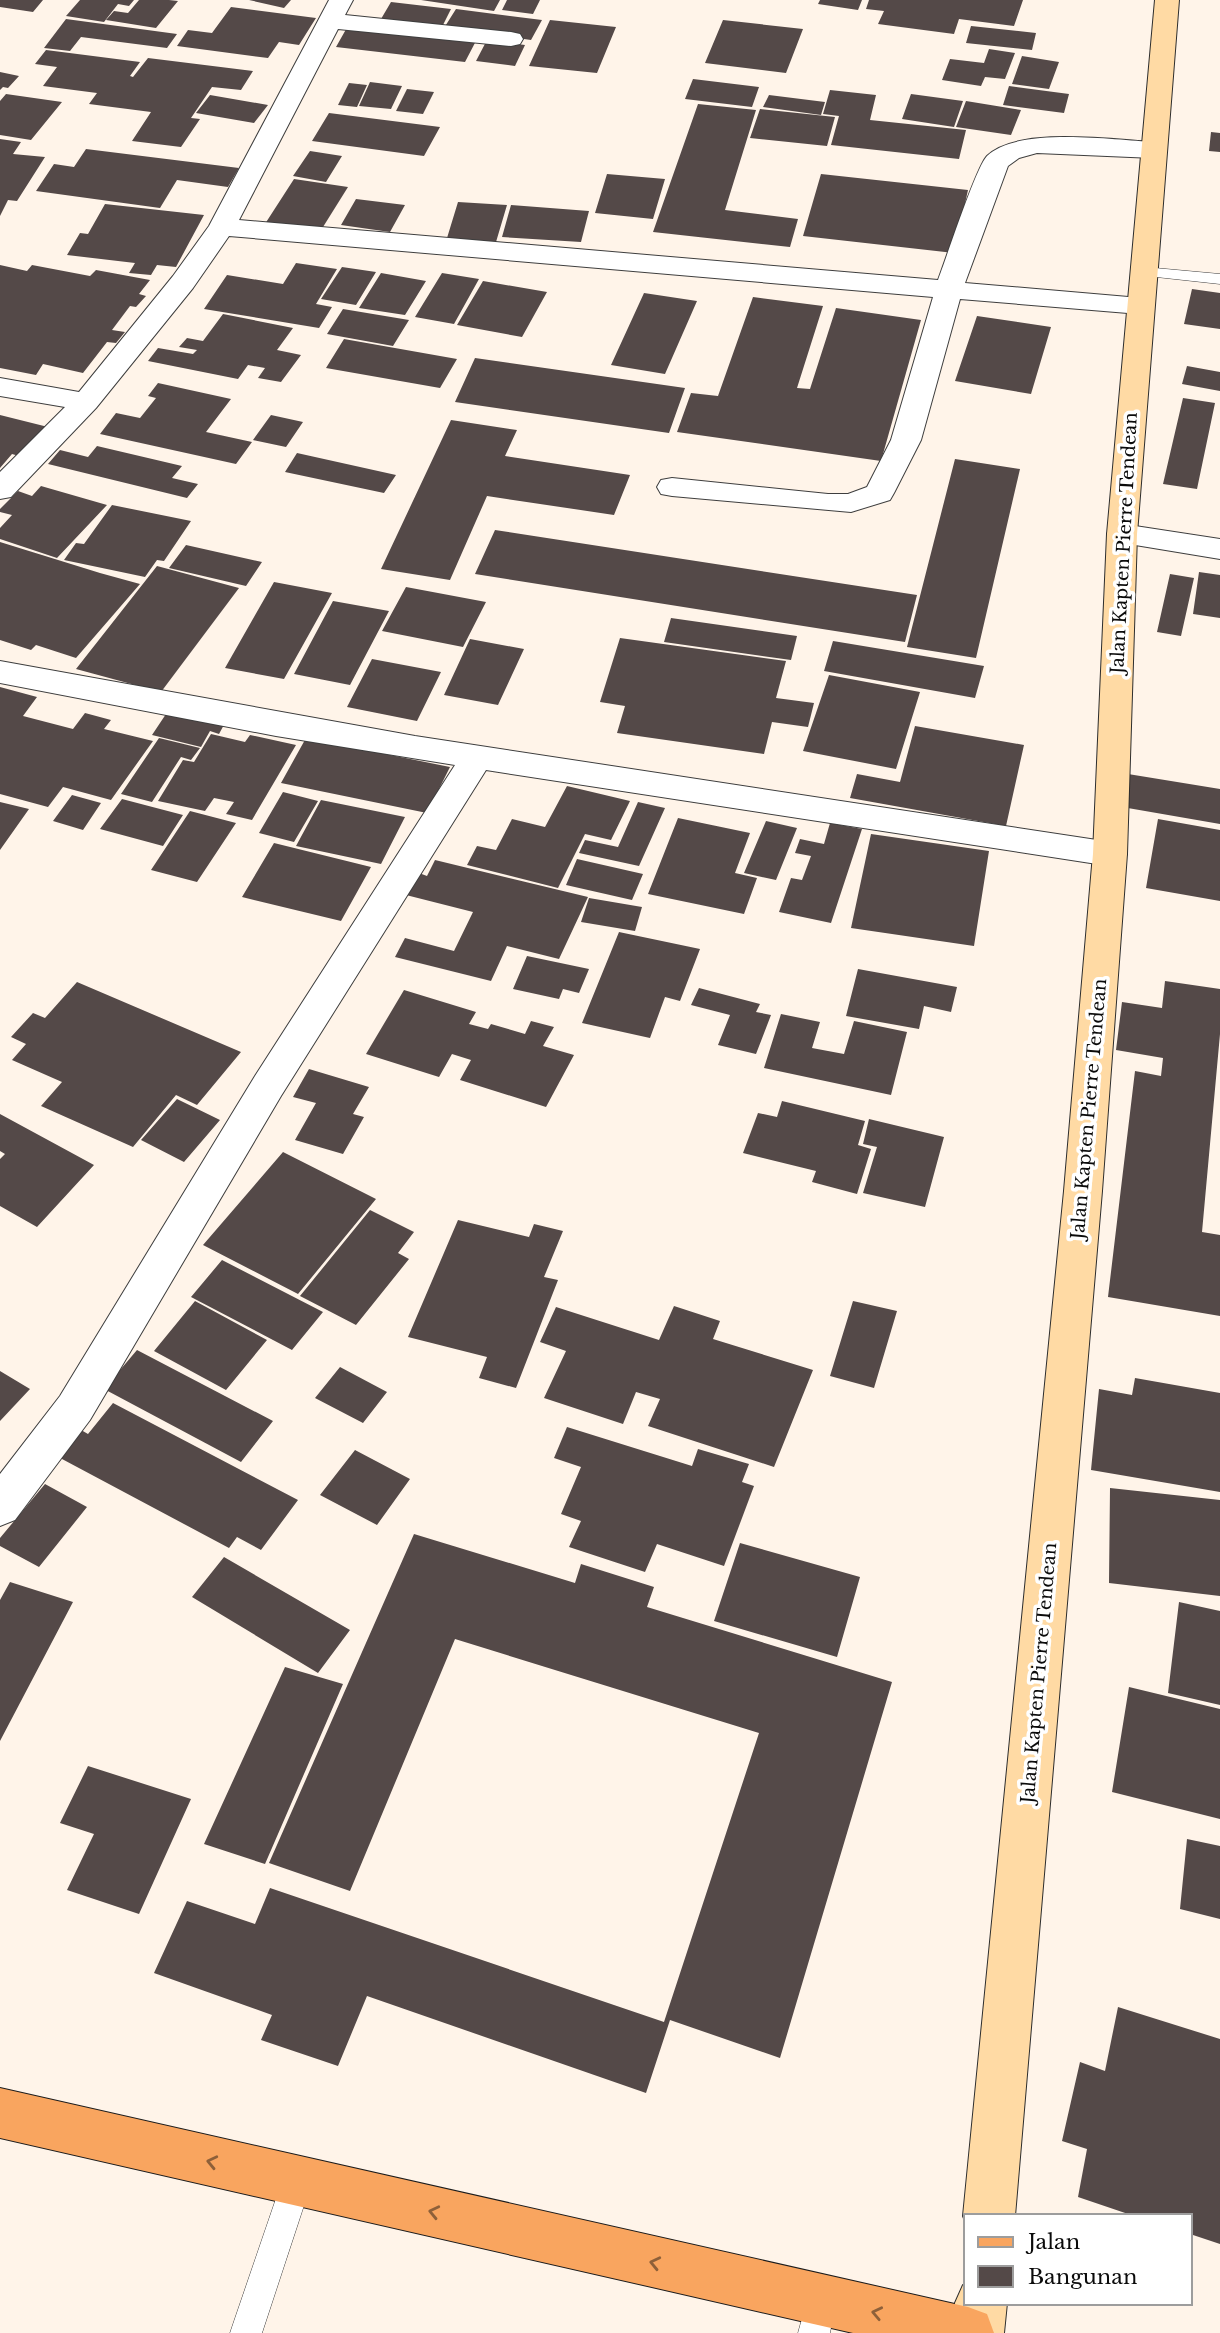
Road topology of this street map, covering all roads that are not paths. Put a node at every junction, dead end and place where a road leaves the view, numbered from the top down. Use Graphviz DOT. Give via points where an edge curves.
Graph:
graph roads {
  1 [pos="1167,0"];
  2 [pos="336,10"];
  3 [pos="511,39"];
  4 [pos="1154,150"];
  5 [pos="222,227"];
  6 [pos="1220,279"];
  7 [pos="949,289"];
  8 [pos="1142,289"];
  9 [pos="0,387"];
  10 [pos="86,402"];
  11 [pos="672,487"];
  12 [pos="0,490"];
  13 [pos="1122,534"];
  14 [pos="1220,549"];
  15 [pos="0,672"];
  16 [pos="476,759"];
  17 [pos="1110,854"];
  18 [pos="0,1507"];
  19 [pos="0,2113"];
  20 [pos="297,2181"];
  21 [pos="989,2214"];
  22 [pos="981,2305"];
  23 [pos="818,2317"];
  24 [pos="246,2333"];
  25 [pos="968,2333"];
  26 [pos="978,2333"];
  1 -- 4 [label="main road, Jalan Kapten Pierre Tendean"];
  2 -- 3 [label="street"];
  2 -- 5 [label="street"];
  4 -- 7 [label="street" via="1036,145 1010,152 996,162"];
  4 -- 8 [label="main road, Jalan Kapten Pierre Tendean"];
  5 -- 7 [label="street"];
  5 -- 10 [label="street"];
  6 -- 8 [label="lane"];
  7 -- 8 [label="street"];
  7 -- 11 [label="street" via="906,440 879,493 851,503 828,503"];
  8 -- 13 [label="main road, Jalan Kapten Pierre Tendean"];
  9 -- 10 [label="street"];
  10 -- 12 [label="street"];
  13 -- 14 [label="street"];
  13 -- 17 [label="main road, Jalan Kapten Pierre Tendean"];
  15 -- 16 [label="street"];
  16 -- 17 [label="street"];
  16 -- 18 [label="street" via="268,1086 75,1408"];
  17 -- 21 [label="main road, Jalan Kapten Pierre Tendean"];
  20 -- 19 [label="main road, one-way"];
  23 -- 20 [label="main road, one-way"];
  20 -- 24 [label="lane"];
  22 -- 26 [label="main road"];
  25 -- 23 [label="main road, one-way"];
}
